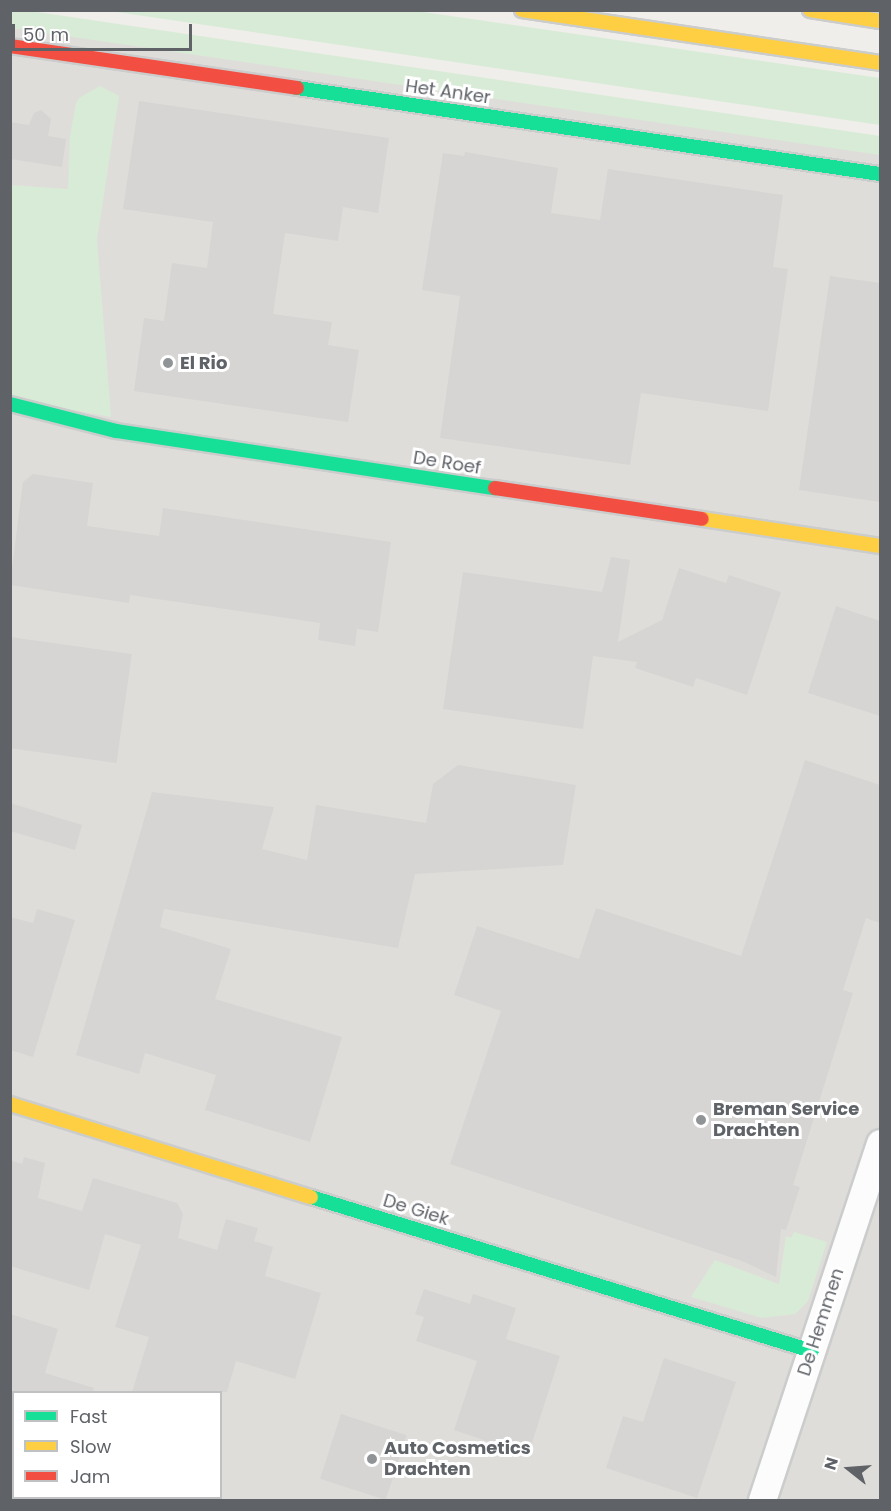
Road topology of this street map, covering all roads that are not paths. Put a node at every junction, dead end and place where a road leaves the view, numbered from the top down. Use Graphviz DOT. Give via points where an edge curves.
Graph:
graph roads {
  1 [pos="522,10"];
  2 [pos="810,10"];
  3 [pos="880,21"];
  4 [pos="10,46"];
  5 [pos="880,63"];
  6 [pos="880,174"];
  7 [pos="10,404"];
  8 [pos="880,546"];
  9 [pos="10,1104"];
  10 [pos="880,1143"];
  11 [pos="812,1351"];
  12 [pos="762,1500"];
  1 -- 5 [label="street"];
  2 -- 3 [label="street"];
  4 -- 6 [label="street, Het Anker"];
  7 -- 8 [label="street, De Roef" via="116,431"];
  9 -- 11 [label="street, De Giek"];
  10 -- 11 [label="street, De Hemmen"];
  11 -- 12 [label="street, De Hemmen"];
}
